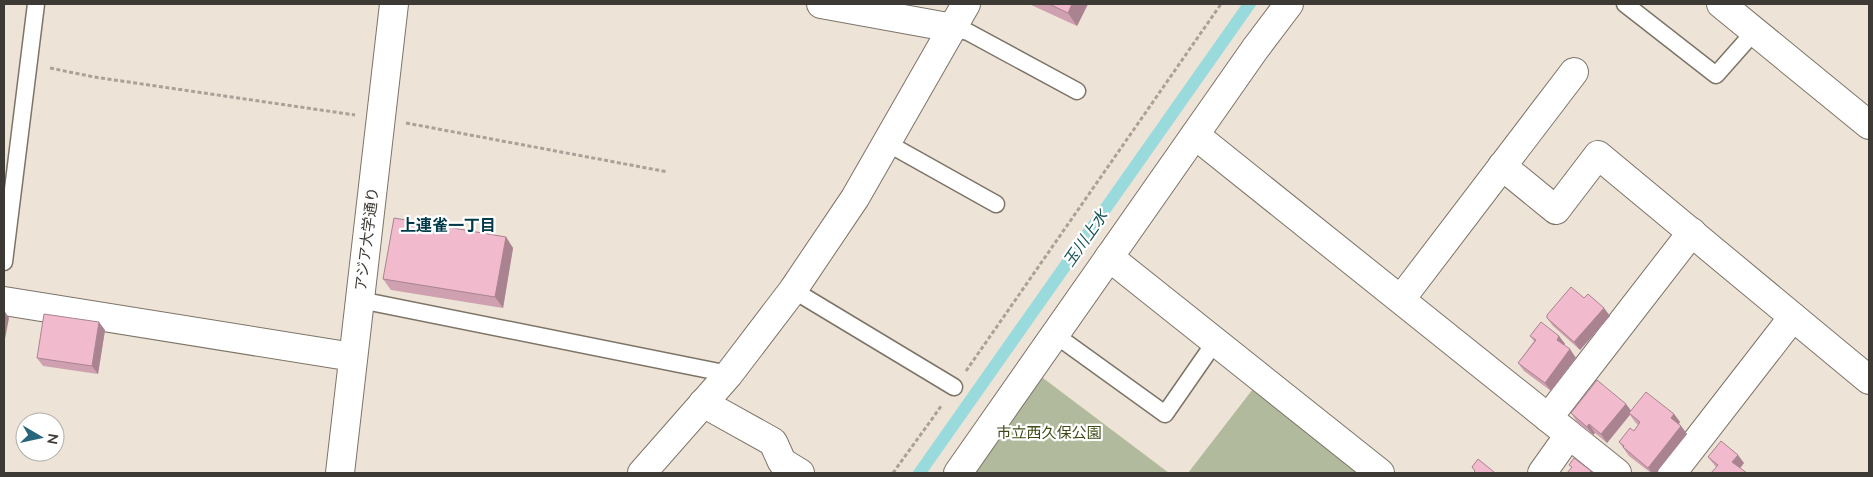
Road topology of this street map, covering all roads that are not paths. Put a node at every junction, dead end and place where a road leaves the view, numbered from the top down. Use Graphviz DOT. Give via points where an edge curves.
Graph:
graph roads {
  1 [pos="36,4"];
  2 [pos="394,4"];
  3 [pos="821,4"];
  4 [pos="966,4"];
  5 [pos="1289,4"];
  6 [pos="1625,4"];
  7 [pos="1721,4"];
  8 [pos="953,28"];
  9 [pos="1754,32"];
  10 [pos="1574,72"];
  11 [pos="1077,91"];
  12 [pos="1869,125"];
  13 [pos="1195,135"];
  14 [pos="887,143"];
  15 [pos="1502,166"];
  16 [pos="996,204"];
  17 [pos="1692,232"];
  18 [pos="1109,256"];
  19 [pos="4,262"];
  20 [pos="793,290"];
  21 [pos="360,300"];
  22 [pos="1401,300"];
  23 [pos="4,301"];
  24 [pos="1794,317"];
  25 [pos="1054,334"];
  26 [pos="1215,342"];
  27 [pos="353,357"];
  28 [pos="729,374"];
  29 [pos="1869,380"];
  30 [pos="954,387"];
  31 [pos="704,403"];
  32 [pos="1559,426"];
  33 [pos="340,473"];
  34 [pos="642,473"];
  35 [pos="800,473"];
  36 [pos="958,473"];
  37 [pos="1380,473"];
  38 [pos="1542,473"];
  39 [pos="1618,473"];
  40 [pos="1672,473"];
  1 -- 19 [label="lane"];
  2 -- 21 [label="street, アジア大学通り" via="392,120"];
  3 -- 8 [label="street"];
  4 -- 8 [label="street"];
  5 -- 13 [label="street"];
  6 -- 9 [label="lane" via="1716,75"];
  7 -- 9 [label="street"];
  8 -- 11 [label="lane" via="968,32"];
  8 -- 14 [label="street"];
  9 -- 12 [label="street"];
  10 -- 15 [label="street"];
  13 -- 18 [label="street"];
  13 -- 22 [label="street"];
  14 -- 16 [label="lane"];
  14 -- 20 [label="street" via="855,198"];
  15 -- 17 [label="street" via="1556,210 1598,155"];
  15 -- 22 [label="street"];
  17 -- 24 [label="street"];
  17 -- 32 [label="street"];
  18 -- 25 [label="street"];
  18 -- 26 [label="street"];
  20 -- 28 [label="street"];
  20 -- 30 [label="lane"];
  21 -- 27 [label="street, アジア大学通り"];
  21 -- 28 [label="lane"];
  22 -- 32 [label="street"];
  23 -- 27 [label="street"];
  24 -- 29 [label="street"];
  24 -- 40 [label="street"];
  25 -- 26 [label="lane" via="1165,414"];
  25 -- 36 [label="street"];
  26 -- 37 [label="street"];
  27 -- 33 [label="street, アジア大学通り"];
  28 -- 31 [label="street"];
  31 -- 34 [label="street"];
  31 -- 35 [label="street" via="773,442 782,462"];
  32 -- 38 [label="street"];
  32 -- 39 [label="street"];
}
